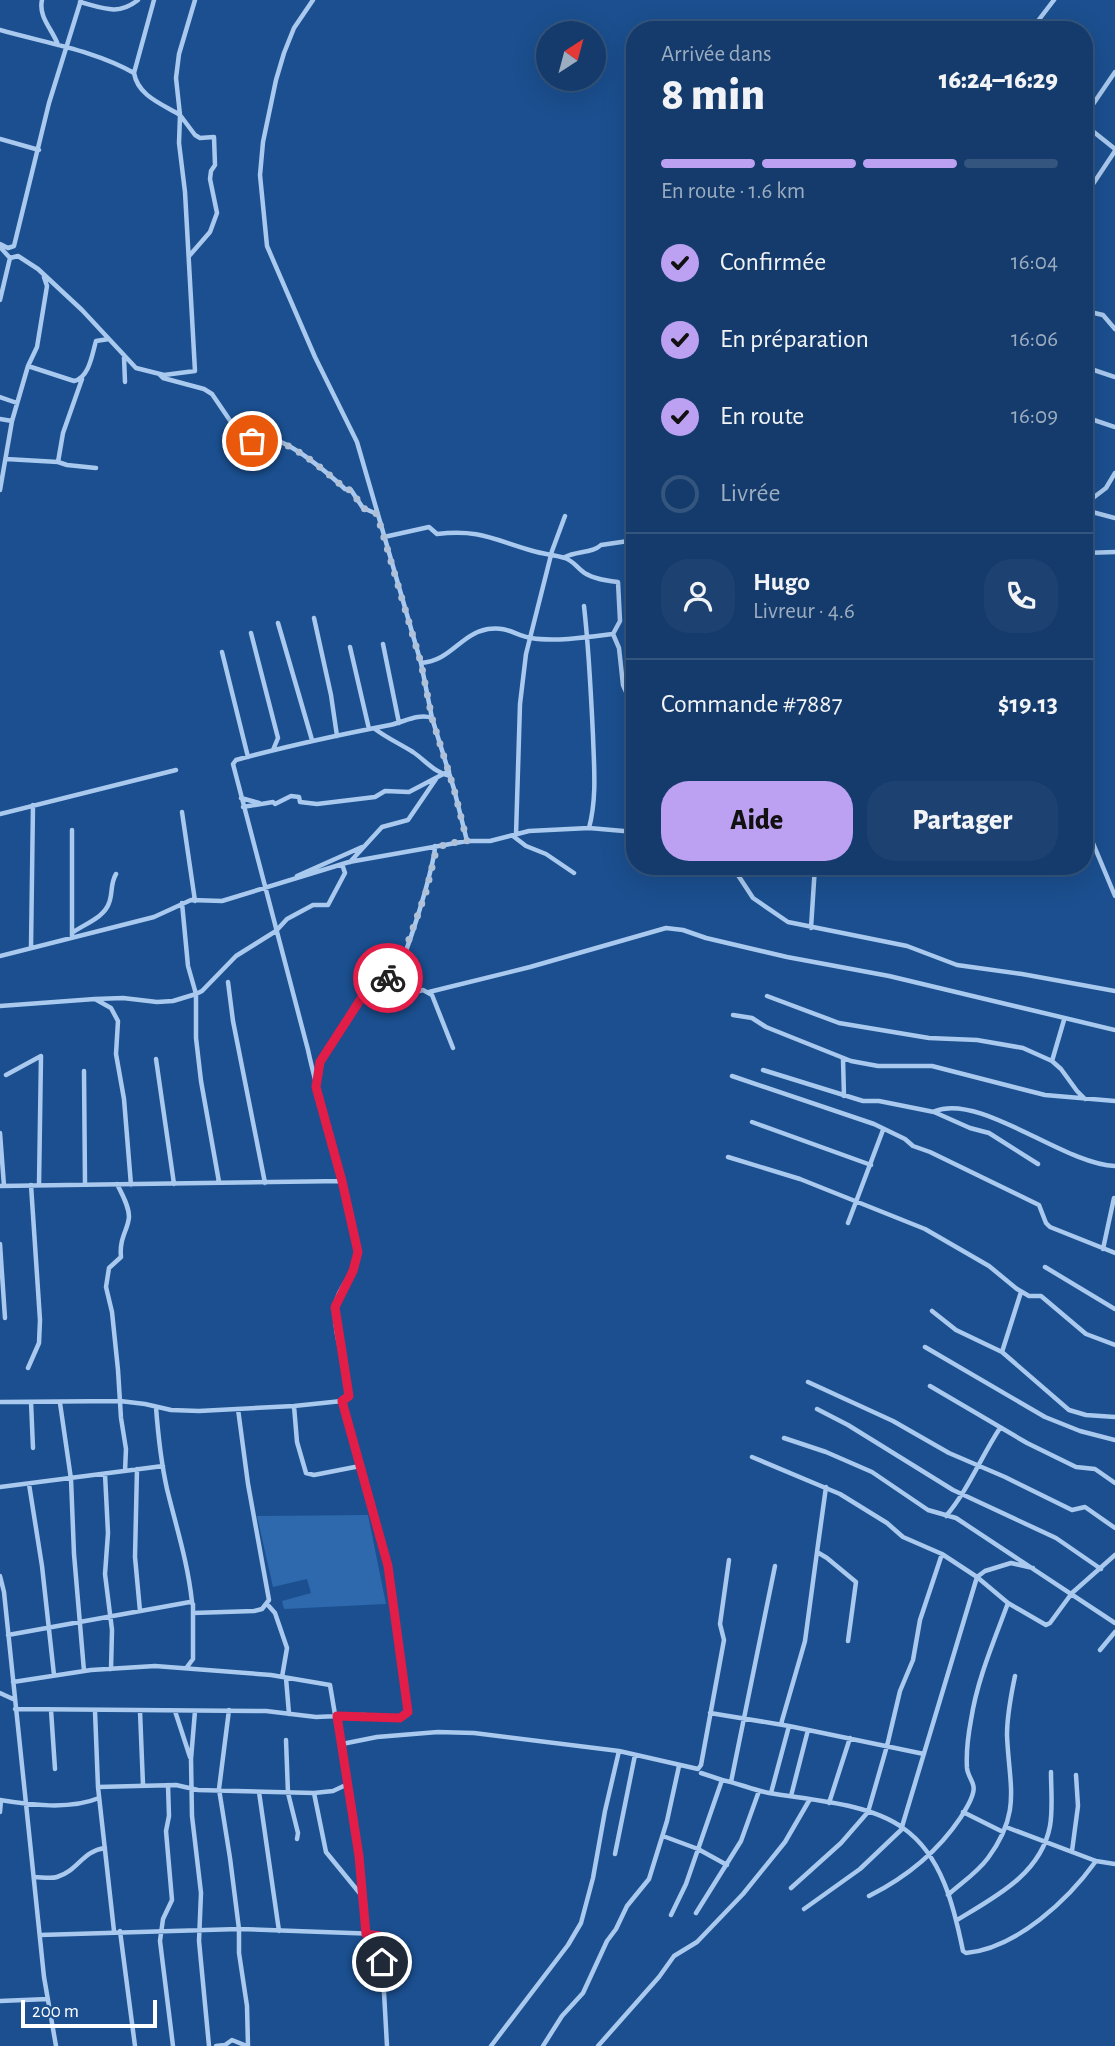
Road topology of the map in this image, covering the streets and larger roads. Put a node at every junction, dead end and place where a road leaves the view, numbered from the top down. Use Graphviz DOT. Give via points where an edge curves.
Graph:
graph roads {
  1 [pos="42,0"];
  2 [pos="138,0"];
  3 [pos="154,0"];
  4 [pos="195,0"];
  5 [pos="313,0"];
  6 [pos="1054,0"];
  7 [pos="80,1"];
  8 [pos="1038,21"];
  9 [pos="0,30"];
  10 [pos="57,42"];
  11 [pos="66,47"];
  12 [pos="1115,72"];
  13 [pos="134,73"];
  14 [pos="1093,104"];
  15 [pos="180,115"];
  16 [pos="1093,132"];
  17 [pos="0,139"];
  18 [pos="38,150"];
  19 [pos="1115,150"];
  20 [pos="1093,184"];
  21 [pos="0,246"];
  22 [pos="189,256"];
  23 [pos="10,258"];
  24 [pos="44,276"];
  25 [pos="0,300"];
  26 [pos="1093,313"];
  27 [pos="1115,329"];
  28 [pos="110,340"];
  29 [pos="124,356"];
  30 [pos="28,366"];
  31 [pos="1093,370"];
  32 [pos="158,373"];
  33 [pos="1115,377"];
  34 [pos="82,379"];
  35 [pos="125,382"];
  36 [pos="0,397"];
  37 [pos="17,403"];
  38 [pos="0,419"];
  39 [pos="1093,420"];
  40 [pos="12,421"];
  41 [pos="1115,427"];
  42 [pos="6,460"];
  43 [pos="58,462"];
  44 [pos="96,468"];
  45 [pos="1115,473"];
  46 [pos="0,490"];
  47 [pos="1093,498"];
  48 [pos="1093,512"];
  49 [pos="377,514"];
  50 [pos="565,516"];
  51 [pos="1115,518"];
  52 [pos="384,538"];
  53 [pos="626,541"];
  54 [pos="1115,552"];
  55 [pos="1093,553"];
  56 [pos="551,556"];
  57 [pos="564,558"];
  58 [pos="584,606"];
  59 [pos="314,618"];
  60 [pos="278,623"];
  61 [pos="251,633"];
  62 [pos="613,634"];
  63 [pos="588,637"];
  64 [pos="530,638"];
  65 [pos="383,644"];
  66 [pos="351,648"];
  67 [pos="222,652"];
  68 [pos="421,663"];
  69 [pos="626,692"];
  70 [pos="432,718"];
  71 [pos="399,723"];
  72 [pos="372,729"];
  73 [pos="337,736"];
  74 [pos="312,740"];
  75 [pos="273,750"];
  76 [pos="248,757"];
  77 [pos="176,771"];
  78 [pos="449,773"];
  79 [pos="438,776"];
  80 [pos="241,798"];
  81 [pos="260,803"];
  82 [pos="33,805"];
  83 [pos="243,807"];
  84 [pos="182,812"];
  85 [pos="0,814"];
  86 [pos="589,828"];
  87 [pos="72,830"];
  88 [pos="626,831"];
  89 [pos="514,835"];
  90 [pos="467,841"];
  91 [pos="1093,843"];
  92 [pos="444,844"];
  93 [pos="435,846"];
  94 [pos="363,847"];
  95 [pos="435,855"];
  96 [pos="349,862"];
  97 [pos="342,864"];
  98 [pos="574,873"];
  99 [pos="116,874"];
  100 [pos="738,875"];
  101 [pos="814,875"];
  102 [pos="295,878"];
  103 [pos="264,887"];
  104 [pos="1115,895"];
  105 [pos="195,901"];
  106 [pos="182,903"];
  107 [pos="811,928"];
  108 [pos="276,931"];
  109 [pos="72,935"];
  110 [pos="31,947"];
  111 [pos="0,956"];
  112 [pos="228,982"];
  113 [pos="386,988"];
  114 [pos="1115,991"];
  115 [pos="429,992"];
  116 [pos="196,995"];
  117 [pos="767,996"];
  118 [pos="95,999"];
  119 [pos="0,1006"];
  120 [pos="733,1015"];
  121 [pos="1064,1020"];
  122 [pos="1115,1030"];
  123 [pos="453,1048"];
  124 [pos="156,1059"];
  125 [pos="843,1059"];
  126 [pos="1052,1061"];
  127 [pos="84,1070"];
  128 [pos="763,1070"];
  129 [pos="6,1075"];
  130 [pos="732,1076"];
  131 [pos="316,1087"];
  132 [pos="845,1096"];
  133 [pos="1086,1100"];
  134 [pos="1115,1101"];
  135 [pos="934,1112"];
  136 [pos="752,1122"];
  137 [pos="883,1129"];
  138 [pos="0,1133"];
  139 [pos="728,1157"];
  140 [pos="1038,1164"];
  141 [pos="871,1165"];
  142 [pos="1115,1166"];
  143 [pos="342,1181"];
  144 [pos="219,1182"];
  145 [pos="265,1183"];
  146 [pos="85,1184"];
  147 [pos="117,1184"];
  148 [pos="174,1184"];
  149 [pos="31,1185"];
  150 [pos="40,1185"];
  151 [pos="131,1185"];
  152 [pos="2,1186"];
  153 [pos="1115,1198"];
  154 [pos="856,1201"];
  155 [pos="848,1223"];
  156 [pos="0,1244"];
  157 [pos="1103,1249"];
  158 [pos="1115,1253"];
  159 [pos="1045,1267"];
  160 [pos="1021,1292"];
  161 [pos="1115,1309"];
  162 [pos="932,1311"];
  163 [pos="5,1318"];
  164 [pos="1115,1345"];
  165 [pos="925,1346"];
  166 [pos="1002,1352"];
  167 [pos="28,1368"];
  168 [pos="808,1382"];
  169 [pos="930,1386"];
  170 [pos="120,1401"];
  171 [pos="342,1401"];
  172 [pos="0,1402"];
  173 [pos="31,1402"];
  174 [pos="60,1403"];
  175 [pos="294,1406"];
  176 [pos="156,1407"];
  177 [pos="238,1409"];
  178 [pos="817,1409"];
  179 [pos="1115,1417"];
  180 [pos="1000,1428"];
  181 [pos="784,1438"];
  182 [pos="1115,1440"];
  183 [pos="33,1448"];
  184 [pos="752,1457"];
  185 [pos="976,1465"];
  186 [pos="163,1466"];
  187 [pos="360,1466"];
  188 [pos="136,1469"];
  189 [pos="125,1471"];
  190 [pos="105,1475"];
  191 [pos="71,1479"];
  192 [pos="1115,1483"];
  193 [pos="29,1484"];
  194 [pos="0,1487"];
  195 [pos="826,1487"];
  196 [pos="963,1496"];
  197 [pos="946,1516"];
  198 [pos="1115,1528"];
  199 [pos="817,1552"];
  200 [pos="942,1554"];
  201 [pos="1115,1555"];
  202 [pos="729,1560"];
  203 [pos="775,1566"];
  204 [pos="1033,1568"];
  205 [pos="1101,1569"];
  206 [pos="0,1576"];
  207 [pos="976,1577"];
  208 [pos="1072,1593"];
  209 [pos="192,1603"];
  210 [pos="1008,1603"];
  211 [pos="267,1604"];
  212 [pos="140,1611"];
  213 [pos="193,1613"];
  214 [pos="111,1616"];
  215 [pos="80,1622"];
  216 [pos="1115,1622"];
  217 [pos="0,1623"];
  218 [pos="7,1624"];
  219 [pos="49,1629"];
  220 [pos="1115,1632"];
  221 [pos="8,1635"];
  222 [pos="848,1642"];
  223 [pos="1100,1650"];
  224 [pos="186,1668"];
  225 [pos="111,1669"];
  226 [pos="84,1671"];
  227 [pos="54,1675"];
  228 [pos="1015,1676"];
  229 [pos="284,1677"];
  230 [pos="13,1682"];
  231 [pos="0,1693"];
  232 [pos="14,1700"];
  233 [pos="15,1709"];
  234 [pos="51,1710"];
  235 [pos="229,1710"];
  236 [pos="95,1711"];
  237 [pos="140,1711"];
  238 [pos="175,1711"];
  239 [pos="195,1711"];
  240 [pos="710,1713"];
  241 [pos="289,1714"];
  242 [pos="337,1716"];
  243 [pos="746,1719"];
  244 [pos="781,1724"];
  245 [pos="789,1726"];
  246 [pos="807,1730"];
  247 [pos="850,1738"];
  248 [pos="286,1740"];
  249 [pos="342,1744"];
  250 [pos="887,1746"];
  251 [pos="619,1751"];
  252 [pos="924,1754"];
  253 [pos="635,1755"];
  254 [pos="191,1759"];
  255 [pos="679,1766"];
  256 [pos="55,1769"];
  257 [pos="1051,1772"];
  258 [pos="701,1773"];
  259 [pos="1076,1775"];
  260 [pos="722,1780"];
  261 [pos="732,1782"];
  262 [pos="348,1784"];
  263 [pos="143,1785"];
  264 [pos="169,1785"];
  265 [pos="98,1787"];
  266 [pos="192,1788"];
  267 [pos="219,1789"];
  268 [pos="759,1791"];
  269 [pos="259,1792"];
  270 [pos="288,1793"];
  271 [pos="314,1793"];
  272 [pos="771,1793"];
  273 [pos="791,1796"];
  274 [pos="100,1798"];
  275 [pos="810,1799"];
  276 [pos="0,1800"];
  277 [pos="829,1803"];
  278 [pos="26,1804"];
  279 [pos="0,1812"];
  280 [pos="868,1812"];
  281 [pos="963,1812"];
  282 [pos="902,1827"];
  283 [pos="1005,1829"];
  284 [pos="663,1836"];
  285 [pos="297,1839"];
  286 [pos="1046,1841"];
  287 [pos="105,1848"];
  288 [pos="698,1849"];
  289 [pos="1072,1851"];
  290 [pos="615,1854"];
  291 [pos="930,1855"];
  292 [pos="1096,1861"];
  293 [pos="1115,1864"];
  294 [pos="727,1865"];
  295 [pos="34,1877"];
  296 [pos="791,1888"];
  297 [pos="948,1895"];
  298 [pos="869,1896"];
  299 [pos="364,1901"];
  300 [pos="804,1909"];
  301 [pos="696,1913"];
  302 [pos="671,1915"];
  303 [pos="957,1920"];
  304 [pos="239,1929"];
  305 [pos="199,1930"];
  306 [pos="114,1931"];
  307 [pos="120,1931"];
  308 [pos="160,1931"];
  309 [pos="279,1931"];
  310 [pos="366,1934"];
  311 [pos="40,1935"];
  312 [pos="48,1999"];
  313 [pos="0,2001"];
  314 [pos="56,2046"];
  315 [pos="135,2046"];
  316 [pos="173,2046"];
  317 [pos="209,2046"];
  318 [pos="216,2046"];
  319 [pos="225,2046"];
  320 [pos="247,2046"];
  321 [pos="387,2046"];
  322 [pos="491,2046"];
  323 [pos="543,2046"];
  324 [pos="598,2046"];
  1 -- 10 [label="street" via="44,18"];
  2 -- 7 [label="street" via="116,10"];
  3 -- 13 [label="street"];
  4 -- 15 [label="street" via="179,54"];
  5 -- 49 [label="street" via="294,28 276,80 263,142 262,216 280,280 357,442"];
  6 -- 8 [label="street"];
  7 -- 11 [label="street"];
  9 -- 10 [label="street"];
  10 -- 11 [label="street"];
  11 -- 13 [label="street"];
  11 -- 18 [label="street"];
  12 -- 14 [label="street"];
  13 -- 15 [label="street" via="139,88"];
  15 -- 22 [label="street"];
  15 -- 22 [label="street" via="195,135 214,139 215,165 210,176 217,213 210,233"];
  16 -- 19 [label="street"];
  17 -- 18 [label="street"];
  18 -- 21 [label="street" via="14,246"];
  19 -- 20 [label="street"];
  21 -- 23 [label="street"];
  22 -- 32 [label="street" via="196,368 175,375"];
  23 -- 24 [label="street" via="26,260"];
  23 -- 25 [label="street"];
  24 -- 28 [label="street"];
  24 -- 30 [label="street" via="47,286 37,347"];
  26 -- 27 [label="street" via="1103,315"];
  28 -- 29 [label="street"];
  28 -- 34 [label="street" via="96,341"];
  29 -- 32 [label="street" via="136,368"];
  29 -- 35 [label="street"];
  30 -- 34 [label="street" via="74,381"];
  30 -- 37 [label="street"];
  31 -- 33 [label="street"];
  32 -- 49 [label="street" via="212,394 249,440 276,440 300,453 351,490 363,508"];
  34 -- 43 [label="street"];
  36 -- 37 [label="street"];
  37 -- 40 [label="street"];
  38 -- 40 [label="street"];
  39 -- 41 [label="street"];
  40 -- 42 [label="street"];
  42 -- 43 [label="street"];
  42 -- 46 [label="street"];
  43 -- 44 [label="street"];
  45 -- 47 [label="street"];
  48 -- 51 [label="street"];
  49 -- 52 [label="street"];
  50 -- 56 [label="street"];
  52 -- 56 [label="street" via="429,527 437,534 484,535"];
  52 -- 68 [label="street"];
  53 -- 57 [label="street"];
  54 -- 55 [label="street"];
  56 -- 57 [label="street"];
  56 -- 64 [label="street"];
  57 -- 62 [label="street" via="604,582 618,582 620,621"];
  58 -- 63 [label="street"];
  59 -- 73 [label="street"];
  60 -- 74 [label="street"];
  61 -- 75 [label="street" via="278,738"];
  62 -- 63 [label="street"];
  62 -- 69 [label="street"];
  63 -- 64 [label="street"];
  63 -- 86 [label="street" via="594,777"];
  64 -- 68 [label="street" via="508,629 489,629 464,640 443,658"];
  64 -- 89 [label="street" via="522,681"];
  65 -- 71 [label="street"];
  66 -- 72 [label="street" via="364,715"];
  67 -- 76 [label="street"];
  68 -- 70 [label="street"];
  70 -- 71 [label="street" via="420,716"];
  70 -- 78 [label="street"];
  71 -- 72 [label="street"];
  72 -- 73 [label="street"];
  72 -- 79 [label="street" via="412,752"];
  73 -- 74 [label="street"];
  74 -- 75 [label="street"];
  75 -- 76 [label="street"];
  76 -- 80 [label="street" via="233,764"];
  77 -- 82 [label="street"];
  78 -- 79 [label="street"];
  78 -- 90 [label="street"];
  79 -- 81 [label="street" via="411,791 385,791 376,797 314,804 291,796 275,804"];
  79 -- 94 [label="street" via="408,820 382,827"];
  80 -- 81 [label="street"];
  80 -- 83 [label="street"];
  81 -- 83 [label="street"];
  82 -- 85 [label="street"];
  82 -- 110 [label="street"];
  83 -- 103 [label="street"];
  84 -- 105 [label="street"];
  86 -- 88 [label="street"];
  86 -- 89 [label="street"];
  87 -- 109 [label="street"];
  89 -- 90 [label="street"];
  89 -- 98 [label="street"];
  90 -- 92 [label="street"];
  91 -- 104 [label="street"];
  92 -- 93 [label="street"];
  92 -- 95 [label="street"];
  93 -- 95 [label="street"];
  93 -- 96 [label="street"];
  94 -- 96 [label="street"];
  94 -- 102 [label="street"];
  95 -- 113 [label="street" via="398,971"];
  96 -- 97 [label="street"];
  97 -- 102 [label="street"];
  97 -- 108 [label="street" via="345,873 328,905 313,905"];
  99 -- 109 [label="street" via="106,908"];
  100 -- 107 [label="street" via="753,898 788,922"];
  101 -- 107 [label="street"];
  102 -- 103 [label="street"];
  103 -- 105 [label="street" via="217,902"];
  103 -- 108 [label="street"];
  105 -- 106 [label="street"];
  106 -- 109 [label="street" via="154,917"];
  106 -- 116 [label="street" via="188,966"];
  107 -- 114 [label="street" via="907,946 957,965"];
  108 -- 116 [label="street" via="236,956"];
  108 -- 131 [label="street"];
  109 -- 110 [label="street"];
  110 -- 111 [label="street"];
  112 -- 145 [label="street"];
  113 -- 115 [label="street" via="398,996"];
  113 -- 131 [label="street" via="363,990 320,1062"];
  115 -- 121 [label="street" via="666,928"];
  115 -- 123 [label="street"];
  116 -- 118 [label="street" via="158,1002"];
  116 -- 144 [label="street" via="201,1082"];
  117 -- 126 [label="street" via="826,1020 1023,1048"];
  118 -- 119 [label="street"];
  118 -- 151 [label="street" via="111,1008 118,1021 116,1054"];
  120 -- 125 [label="street" via="752,1018"];
  121 -- 122 [label="street"];
  121 -- 126 [label="street"];
  124 -- 148 [label="street"];
  125 -- 132 [label="street"];
  125 -- 133 [label="street" via="878,1066 932,1066 1045,1095"];
  126 -- 133 [label="street"];
  127 -- 146 [label="street"];
  128 -- 132 [label="street"];
  129 -- 150 [label="street" via="41,1056"];
  130 -- 137 [label="street"];
  131 -- 143 [label="street"];
  132 -- 135 [label="street"];
  133 -- 134 [label="street"];
  135 -- 140 [label="street" via="989,1133"];
  135 -- 142 [label="street" via="962,1108 1076,1156"];
  136 -- 141 [label="street"];
  137 -- 141 [label="street"];
  137 -- 157 [label="street" via="1039,1205 1050,1227"];
  138 -- 152 [label="street"];
  139 -- 154 [label="street"];
  141 -- 154 [label="street"];
  143 -- 145 [label="street"];
  143 -- 171 [label="street" via="358,1252 335,1307 349,1396"];
  144 -- 145 [label="street"];
  144 -- 148 [label="street"];
  146 -- 147 [label="street"];
  146 -- 150 [label="street"];
  147 -- 151 [label="street"];
  147 -- 170 [label="street" via="129,1219 121,1257 108,1268 106,1287"];
  148 -- 151 [label="street"];
  149 -- 150 [label="street"];
  149 -- 152 [label="street"];
  149 -- 167 [label="street" via="40,1320 39,1343"];
  153 -- 157 [label="street"];
  154 -- 155 [label="street"];
  154 -- 160 [label="street" via="925,1229 989,1266"];
  156 -- 163 [label="street"];
  157 -- 158 [label="street"];
  159 -- 161 [label="street"];
  160 -- 164 [label="street" via="1041,1296 1086,1334"];
  160 -- 166 [label="street"];
  162 -- 166 [label="street"];
  165 -- 182 [label="street" via="1045,1417"];
  166 -- 179 [label="street" via="1069,1410"];
  168 -- 185 [label="street"];
  169 -- 180 [label="street"];
  170 -- 174 [label="street"];
  170 -- 176 [label="street"];
  170 -- 189 [label="street"];
  171 -- 175 [label="street"];
  171 -- 187 [label="street"];
  172 -- 173 [label="street"];
  173 -- 174 [label="street"];
  173 -- 183 [label="street"];
  174 -- 191 [label="street"];
  175 -- 177 [label="street"];
  175 -- 187 [label="street" via="306,1473"];
  176 -- 177 [label="street"];
  176 -- 186 [label="street"];
  177 -- 211 [label="street" via="269,1593"];
  178 -- 196 [label="street"];
  180 -- 185 [label="street"];
  180 -- 192 [label="street" via="1076,1467 1095,1469"];
  181 -- 197 [label="street" via="872,1472 928,1510"];
  184 -- 195 [label="street"];
  185 -- 196 [label="street"];
  185 -- 198 [label="street" via="1072,1510 1085,1507"];
  186 -- 188 [label="street"];
  186 -- 209 [label="street"];
  187 -- 242 [label="street" via="388,1566 408,1712 400,1718"];
  188 -- 189 [label="street"];
  188 -- 212 [label="street"];
  189 -- 190 [label="street"];
  190 -- 191 [label="street"];
  190 -- 214 [label="street" via="105,1574"];
  191 -- 193 [label="street"];
  191 -- 215 [label="street"];
  193 -- 194 [label="street"];
  193 -- 219 [label="street"];
  195 -- 199 [label="street"];
  195 -- 200 [label="street" via="887,1522 903,1537"];
  196 -- 197 [label="street"];
  196 -- 205 [label="street" via="1056,1538"];
  197 -- 204 [label="street"];
  199 -- 222 [label="street" via="856,1583"];
  199 -- 244 [label="street" via="805,1641"];
  200 -- 207 [label="street"];
  200 -- 250 [label="street"];
  201 -- 205 [label="street"];
  202 -- 240 [label="street" via="720,1624 724,1640"];
  203 -- 243 [label="street"];
  204 -- 207 [label="street" via="1011,1563"];
  204 -- 208 [label="street"];
  205 -- 208 [label="street"];
  206 -- 218 [label="street"];
  207 -- 210 [label="street"];
  207 -- 252 [label="street"];
  208 -- 210 [label="street" via="1047,1625"];
  208 -- 216 [label="street"];
  209 -- 212 [label="street"];
  209 -- 213 [label="street"];
  210 -- 281 [label="street" via="971,1716 967,1769 974,1790"];
  211 -- 213 [label="street" via="254,1611"];
  211 -- 229 [label="street" via="275,1613 287,1648"];
  212 -- 214 [label="street"];
  213 -- 224 [label="street" via="193,1659"];
  214 -- 215 [label="street"];
  214 -- 225 [label="street"];
  215 -- 219 [label="street"];
  215 -- 226 [label="street"];
  217 -- 218 [label="street"];
  218 -- 221 [label="street"];
  219 -- 221 [label="street"];
  219 -- 227 [label="street"];
  220 -- 223 [label="street"];
  221 -- 230 [label="street"];
  224 -- 225 [label="street"];
  224 -- 229 [label="street"];
  225 -- 226 [label="street"];
  226 -- 227 [label="street"];
  227 -- 230 [label="street"];
  228 -- 283 [label="street" via="1007,1734 1013,1799"];
  229 -- 241 [label="street"];
  229 -- 242 [label="street" via="330,1685"];
  230 -- 232 [label="street"];
  231 -- 232 [label="street"];
  232 -- 233 [label="street"];
  233 -- 234 [label="street"];
  233 -- 278 [label="street"];
  234 -- 236 [label="street"];
  234 -- 256 [label="street"];
  235 -- 239 [label="street"];
  235 -- 241 [label="street"];
  235 -- 267 [label="street"];
  236 -- 237 [label="street"];
  236 -- 265 [label="street"];
  237 -- 238 [label="street"];
  237 -- 263 [label="street"];
  238 -- 239 [label="street"];
  238 -- 254 [label="street"];
  239 -- 254 [label="street"];
  240 -- 243 [label="street"];
  240 -- 255 [label="street" via="701,1767"];
  241 -- 242 [label="street"];
  242 -- 249 [label="street"];
  243 -- 244 [label="street"];
  243 -- 261 [label="street"];
  244 -- 245 [label="street"];
  245 -- 246 [label="street"];
  245 -- 272 [label="street"];
  246 -- 247 [label="street"];
  246 -- 273 [label="street"];
  247 -- 250 [label="street"];
  247 -- 277 [label="street"];
  248 -- 270 [label="street"];
  249 -- 251 [label="street" via="438,1732 504,1735"];
  249 -- 262 [label="street"];
  250 -- 252 [label="street"];
  250 -- 280 [label="street"];
  251 -- 253 [label="street"];
  251 -- 322 [label="street" via="581,1923"];
  252 -- 282 [label="street"];
  253 -- 255 [label="street"];
  253 -- 290 [label="street"];
  254 -- 266 [label="street"];
  255 -- 284 [label="street"];
  257 -- 286 [label="street"];
  258 -- 260 [label="street"];
  259 -- 289 [label="street" via="1078,1806"];
  260 -- 261 [label="street"];
  260 -- 288 [label="street"];
  261 -- 268 [label="street"];
  262 -- 271 [label="street"];
  262 -- 299 [label="street"];
  263 -- 264 [label="street"];
  263 -- 265 [label="street"];
  264 -- 266 [label="street"];
  264 -- 308 [label="street" via="166,1831 173,1900"];
  265 -- 274 [label="street"];
  266 -- 267 [label="street"];
  266 -- 305 [label="street" via="201,1894"];
  267 -- 269 [label="street"];
  267 -- 304 [label="street"];
  268 -- 272 [label="street"];
  268 -- 294 [label="street" via="747,1828"];
  269 -- 270 [label="street"];
  269 -- 309 [label="street"];
  270 -- 271 [label="street"];
  270 -- 285 [label="street"];
  271 -- 299 [label="street" via="326,1852"];
  272 -- 273 [label="street"];
  273 -- 275 [label="street"];
  274 -- 278 [label="street"];
  274 -- 287 [label="street"];
  275 -- 277 [label="street"];
  275 -- 324 [label="street" via="785,1842 743,1894 697,1942 674,1956"];
  276 -- 278 [label="street"];
  276 -- 279 [label="street"];
  277 -- 280 [label="street"];
  278 -- 295 [label="street"];
  280 -- 282 [label="street"];
  280 -- 296 [label="street"];
  281 -- 283 [label="street"];
  281 -- 291 [label="street"];
  282 -- 291 [label="street"];
  282 -- 300 [label="street" via="860,1869"];
  283 -- 286 [label="street"];
  283 -- 297 [label="street" via="987,1860"];
  284 -- 288 [label="street"];
  284 -- 323 [label="street" via="647,1883 627,1906 583,1993"];
  286 -- 289 [label="street"];
  286 -- 303 [label="street" via="1020,1878"];
  287 -- 295 [label="street" via="90,1851 76,1867 58,1877"];
  287 -- 306 [label="street"];
  288 -- 294 [label="street"];
  288 -- 302 [label="street"];
  289 -- 292 [label="street"];
  291 -- 297 [label="street"];
  291 -- 298 [label="street" via="904,1878"];
  292 -- 293 [label="street"];
  292 -- 303 [label="street" via="1049,1910 998,1945 964,1952"];
  294 -- 301 [label="street"];
  295 -- 311 [label="street"];
  297 -- 303 [label="street"];
  299 -- 310 [label="street"];
  304 -- 305 [label="street"];
  304 -- 309 [label="street"];
  304 -- 320 [label="street"];
  305 -- 308 [label="street"];
  305 -- 317 [label="street"];
  306 -- 307 [label="street"];
  306 -- 311 [label="street"];
  307 -- 308 [label="street"];
  307 -- 315 [label="street"];
  308 -- 316 [label="street"];
  309 -- 310 [label="street"];
  310 -- 321 [label="street" via="381,1938"];
  311 -- 312 [label="street"];
  312 -- 313 [label="street"];
  312 -- 314 [label="street"];
  318 -- 319 [label="street"];
  319 -- 320 [label="street" via="232,2040"];
}
